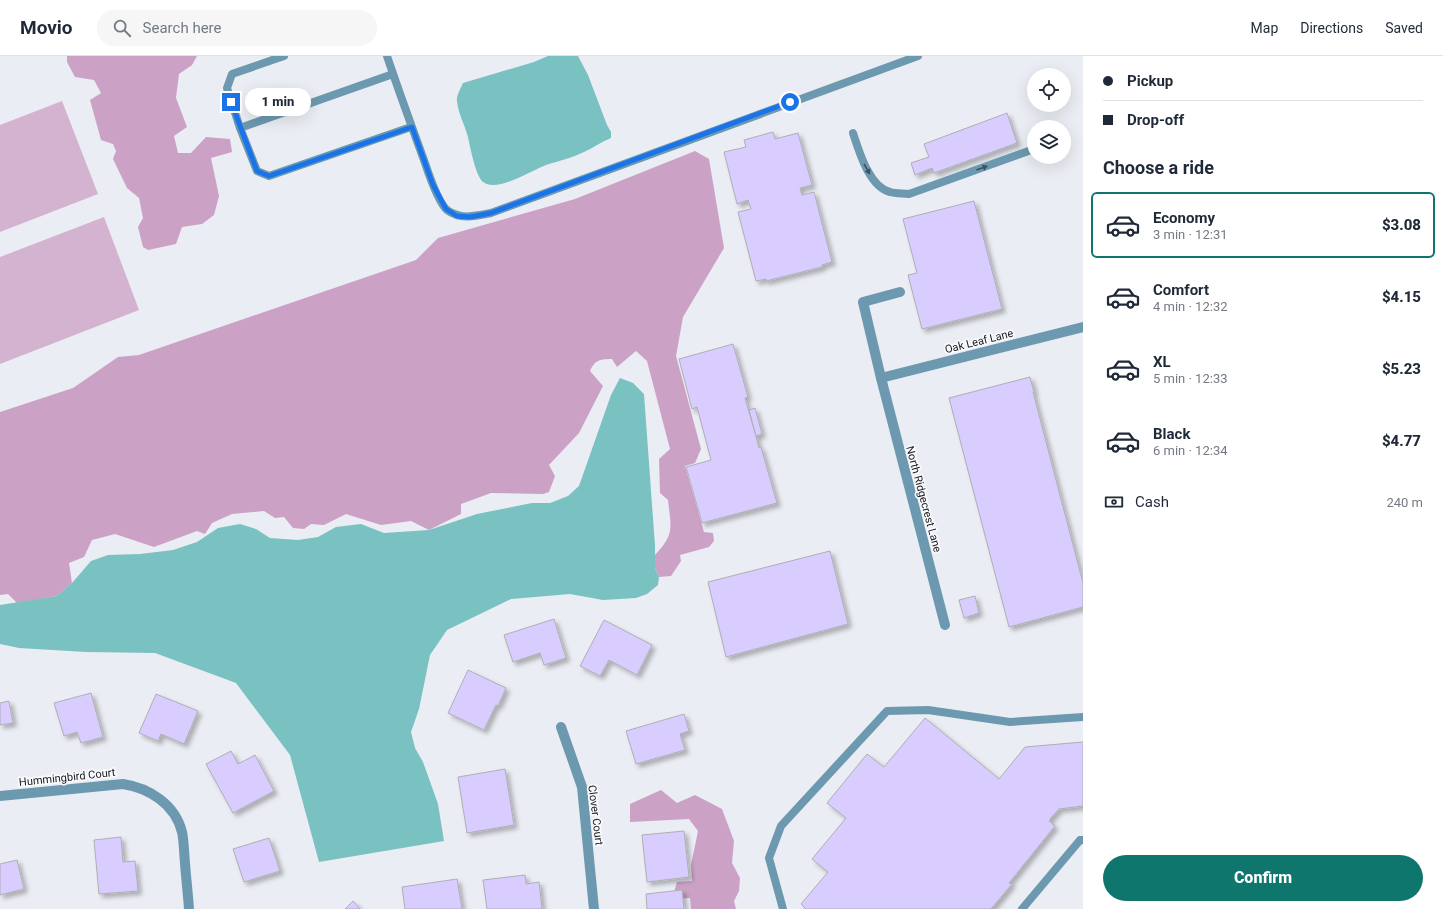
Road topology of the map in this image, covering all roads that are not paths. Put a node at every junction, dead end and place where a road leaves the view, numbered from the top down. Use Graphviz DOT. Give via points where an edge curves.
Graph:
graph roads {
  1 [pos="284,56"];
  2 [pos="387,56"];
  3 [pos="918,56"];
  4 [pos="394,74"];
  5 [pos="412,127"];
  6 [pos="240,128"];
  7 [pos="853,133"];
  8 [pos="1027,152"];
  9 [pos="900,292"];
  10 [pos="1083,327"];
  11 [pos="881,378"];
  12 [pos="945,625"];
  13 [pos="1083,718"];
  14 [pos="561,727"];
  15 [pos="0,796"];
  16 [pos="1083,840"];
  17 [pos="189,909"];
  18 [pos="594,909"];
  19 [pos="783,909"];
  20 [pos="1022,909"];
  1 -- 6 [label="lane" via="232,74 227,88"];
  2 -- 4 [label="lane"];
  3 -- 5 [label="lane" via="491,213 470,217 457,216 446,209 433,185"];
  4 -- 5 [label="lane"];
  4 -- 6 [label="lane"];
  5 -- 6 [label="lane" via="269,176 257,171"];
  7 -- 8 [label="lane, one-way" via="866,170 878,185 889,192 909,194"];
  9 -- 11 [label="street, North Ridgecrest Lane" via="863,302"];
  10 -- 11 [label="street, Oak Leaf Lane"];
  11 -- 12 [label="street, North Ridgecrest Lane"];
  13 -- 19 [label="lane" via="1010,722 928,710 887,711 781,826 769,858"];
  14 -- 18 [label="street, Clover Court" via="582,787"];
  15 -- 17 [label="street, Hummingbird Court" via="123,784 134,785 152,794 171,810 182,832"];
  16 -- 20 [label="lane" via="1080,840"];
}
